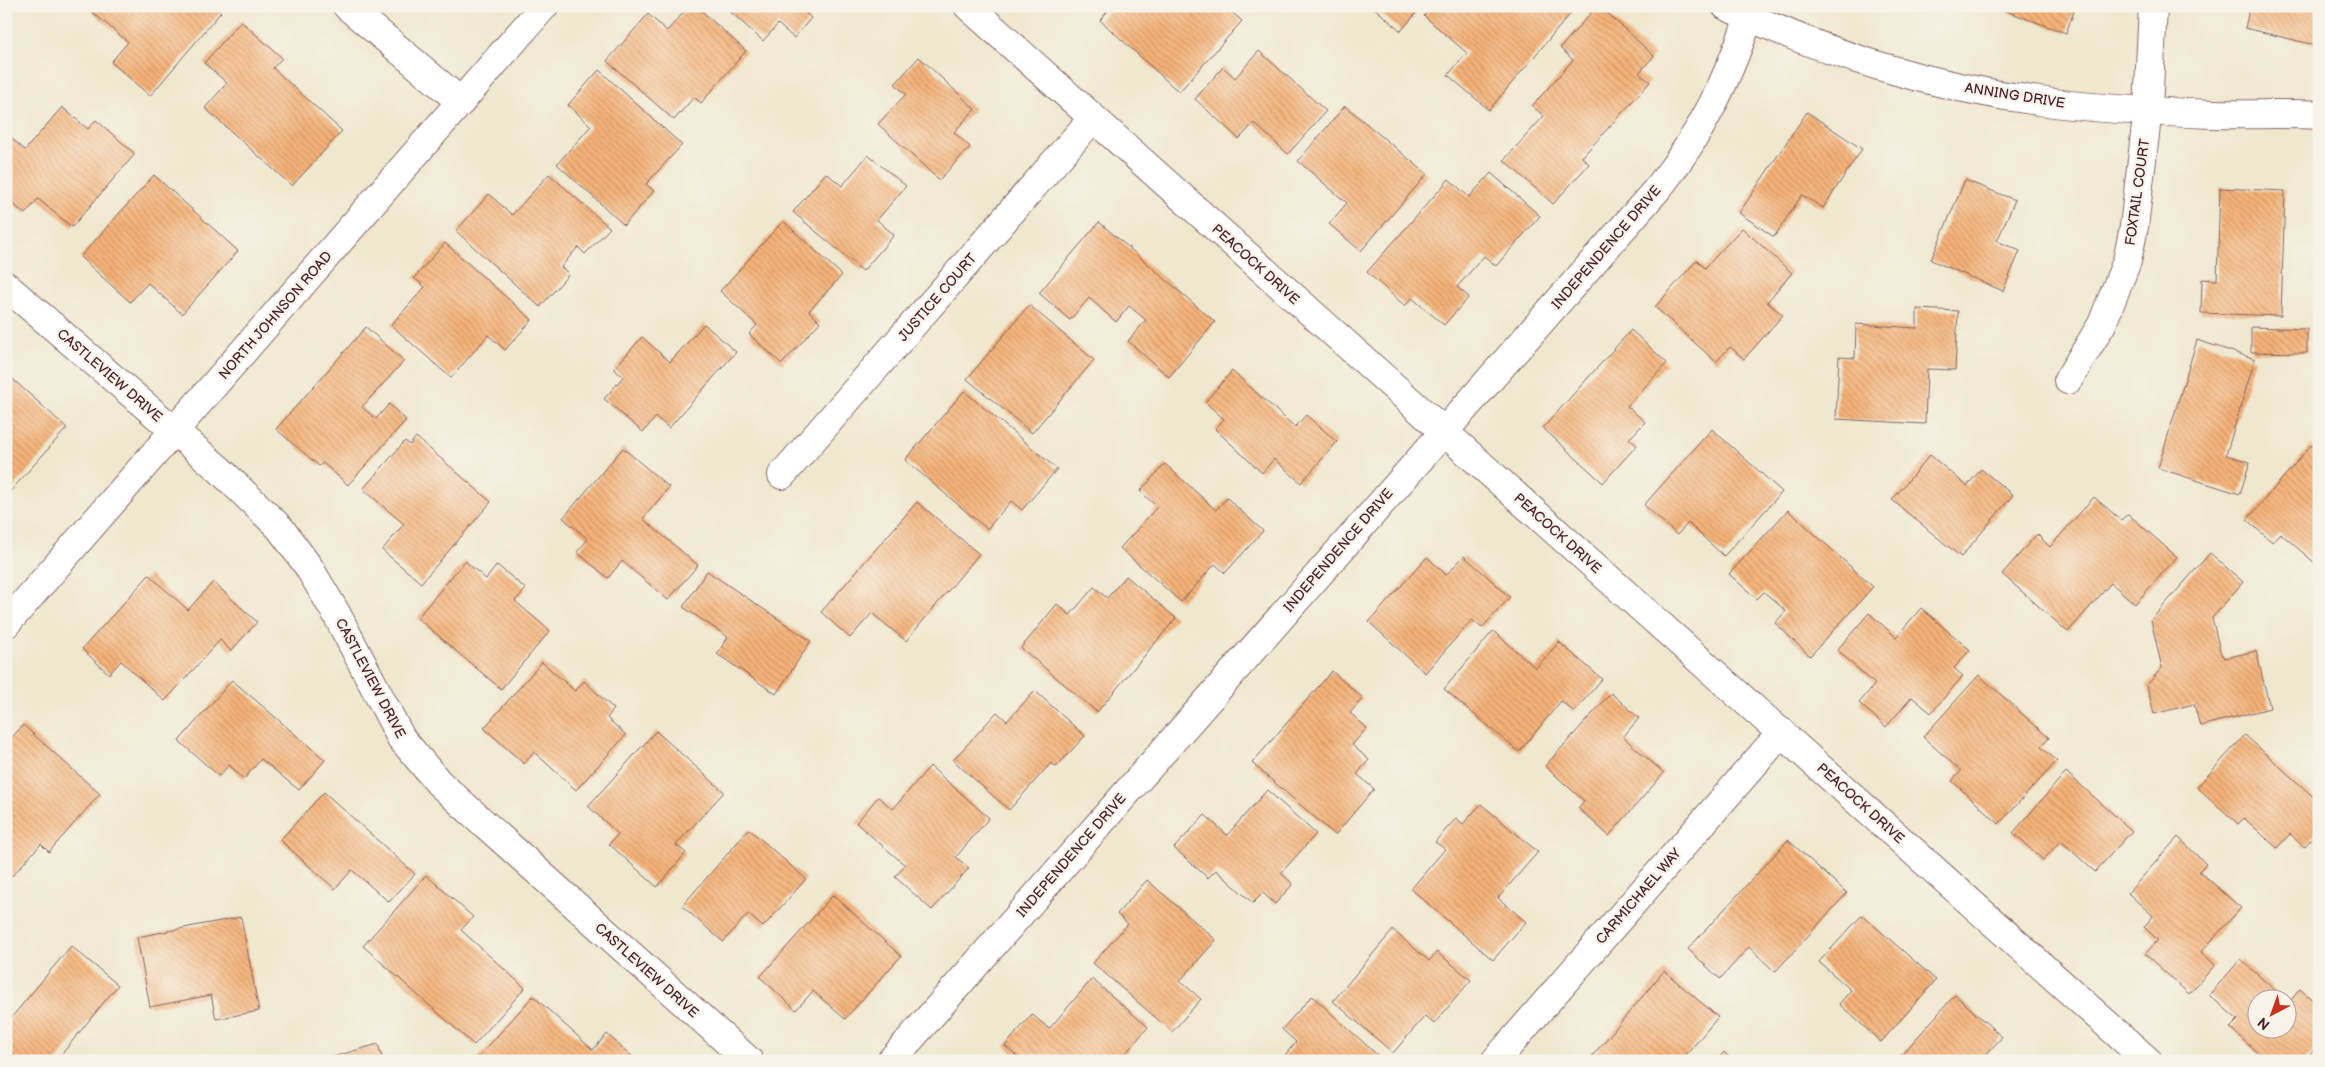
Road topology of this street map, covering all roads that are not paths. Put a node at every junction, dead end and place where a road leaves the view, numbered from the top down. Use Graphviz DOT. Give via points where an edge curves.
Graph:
graph roads {
  1 [pos="347,6"];
  2 [pos="544,6"];
  3 [pos="968,6"];
  4 [pos="2153,6"];
  5 [pos="1737,12"];
  6 [pos="461,102"];
  7 [pos="2148,110"];
  8 [pos="2319,115"];
  9 [pos="1093,118"];
  10 [pos="6,286"];
  11 [pos="2068,380"];
  12 [pos="174,430"];
  13 [pos="1443,430"];
  14 [pos="782,475"];
  15 [pos="6,624"];
  16 [pos="1782,732"];
  17 [pos="749,1061"];
  18 [pos="890,1061"];
  19 [pos="1495,1061"];
  20 [pos="2148,1061"];
  1 -- 6 [label="street"];
  2 -- 6 [label="street, NORTH JOHNSON ROAD"];
  3 -- 9 [label="street, PEACOCK DRIVE"];
  4 -- 7 [label="street, FOXTAIL COURT"];
  5 -- 7 [label="street, ANNING DRIVE" via="1877,65 1973,89 2040,102"];
  5 -- 13 [label="street, INDEPENDENCE DRIVE" via="1719,94 1692,144"];
  6 -- 12 [label="street, NORTH JOHNSON ROAD"];
  7 -- 8 [label="street, ANNING DRIVE"];
  7 -- 11 [label="street, FOXTAIL COURT" via="2127,261 2102,324"];
  9 -- 13 [label="street, PEACOCK DRIVE"];
  9 -- 14 [label="street, JUSTICE COURT"];
  10 -- 12 [label="street, CASTLEVIEW DRIVE"];
  12 -- 15 [label="street, NORTH JOHNSON ROAD"];
  12 -- 17 [label="street, CASTLEVIEW DRIVE" via="241,489 294,546 336,613 401,738 439,783"];
  13 -- 16 [label="street, PEACOCK DRIVE"];
  13 -- 18 [label="street, INDEPENDENCE DRIVE"];
  16 -- 19 [label="street, CARMICHAEL WAY"];
  16 -- 20 [label="street, PEACOCK DRIVE"];
}
